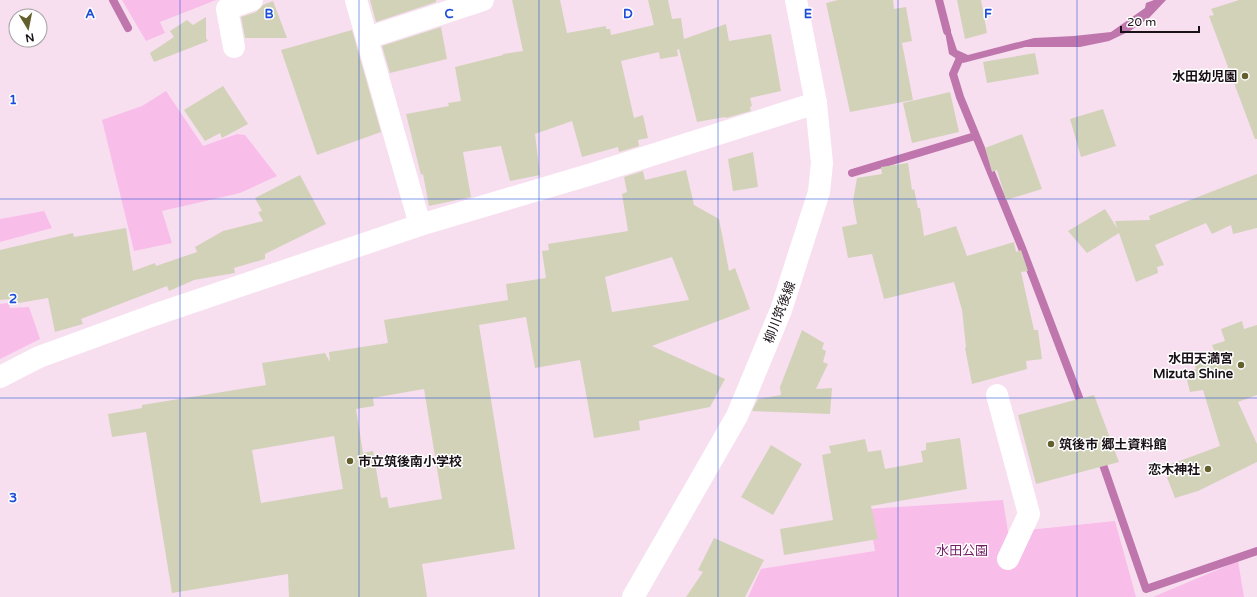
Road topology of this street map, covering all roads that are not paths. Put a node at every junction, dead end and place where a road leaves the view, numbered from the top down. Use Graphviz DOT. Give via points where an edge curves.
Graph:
graph roads {
  1 [pos="252,0"];
  2 [pos="356,0"];
  3 [pos="483,0"];
  4 [pos="796,0"];
  5 [pos="367,38"];
  6 [pos="234,47"];
  7 [pos="816,103"];
  8 [pos="420,225"];
  9 [pos="0,377"];
  10 [pos="997,395"];
  11 [pos="1008,559"];
  12 [pos="633,597"];
  1 -- 6 [label="street" via="227,9"];
  2 -- 5 [label="street"];
  3 -- 5 [label="street"];
  4 -- 7 [label="street, 柳川筑後線"];
  5 -- 8 [label="street"];
  7 -- 8 [label="street"];
  7 -- 12 [label="street, 柳川筑後線" via="822,163 819,192 782,310 737,416"];
  8 -- 9 [label="street" via="154,315 39,357"];
  10 -- 11 [label="street" via="1029,514"];
}
